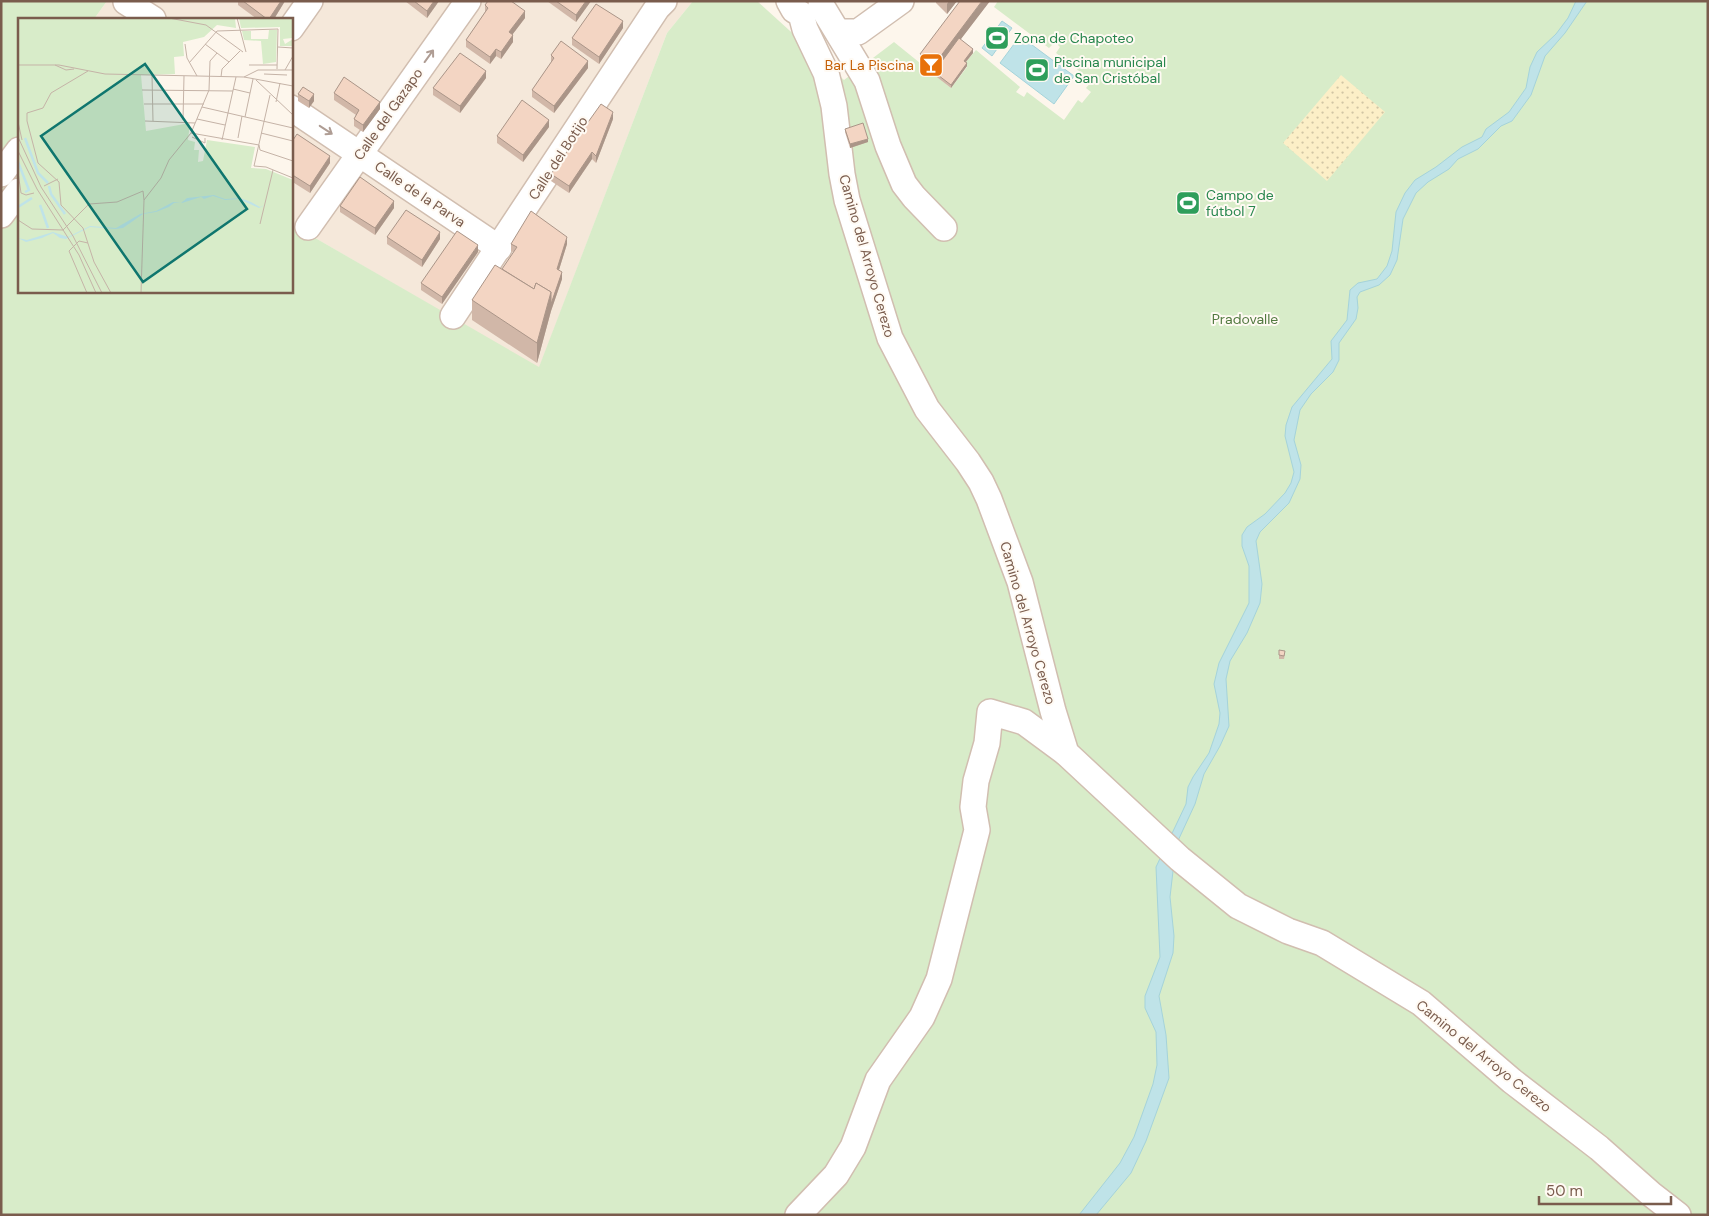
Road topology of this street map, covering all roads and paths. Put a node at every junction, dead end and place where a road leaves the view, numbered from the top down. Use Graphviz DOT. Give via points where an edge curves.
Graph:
graph roads {
  1 [pos="127,1"];
  2 [pos="310,1"];
  3 [pos="468,1"];
  4 [pos="901,1"];
  5 [pos="656,4"];
  6 [pos="809,5"];
  7 [pos="115,18"];
  8 [pos="152,18"];
  9 [pos="292,27"];
  10 [pos="838,32"];
  11 [pos="292,109"];
  12 [pos="18,151"];
  13 [pos="360,153"];
  14 [pos="1,174"];
  15 [pos="18,191"];
  16 [pos="1,215"];
  17 [pos="308,227"];
  18 [pos="944,228"];
  19 [pos="499,248"];
  20 [pos="453,316"];
  21 [pos="1066,753"];
  22 [pos="798,1215"];
  23 [pos="1678,1215"];
  1 -- 7 [label="street"];
  1 -- 8 [label="street"];
  2 -- 9 [label="street"];
  13 -- 3 [label="street, Calle del Gazapo, one-way"];
  4 -- 10 [label="street" via="858,32"];
  5 -- 19 [label="street, Calle del Botijo"];
  6 -- 10 [label="street"];
  6 -- 21 [label="street, Camino del Arroyo Cerezo" via="805,29 826,72 847,200 890,338 927,409 982,482 1020,582"];
  10 -- 18 [label="street" via="867,81 904,184"];
  11 -- 13 [label="street, Calle de la Parva, one-way"];
  12 -- 14 [label="street"];
  13 -- 17 [label="street, Calle del Gazapo"];
  13 -- 19 [label="street, Calle de la Parva"];
  15 -- 16 [label="street"];
  19 -- 20 [label="street, Calle del Botijo"];
  21 -- 22 [label="street, Camino del Arroyo Cerezo" via="1024,722 990,712 987,743 976,781 973,807 977,830 939,979 922,1017 878,1080 854,1147 836,1175"];
  21 -- 23 [label="street, Camino del Arroyo Cerezo" via="1172,851 1238,906 1288,931 1322,943 1421,1002 1512,1081 1599,1148"];
}
